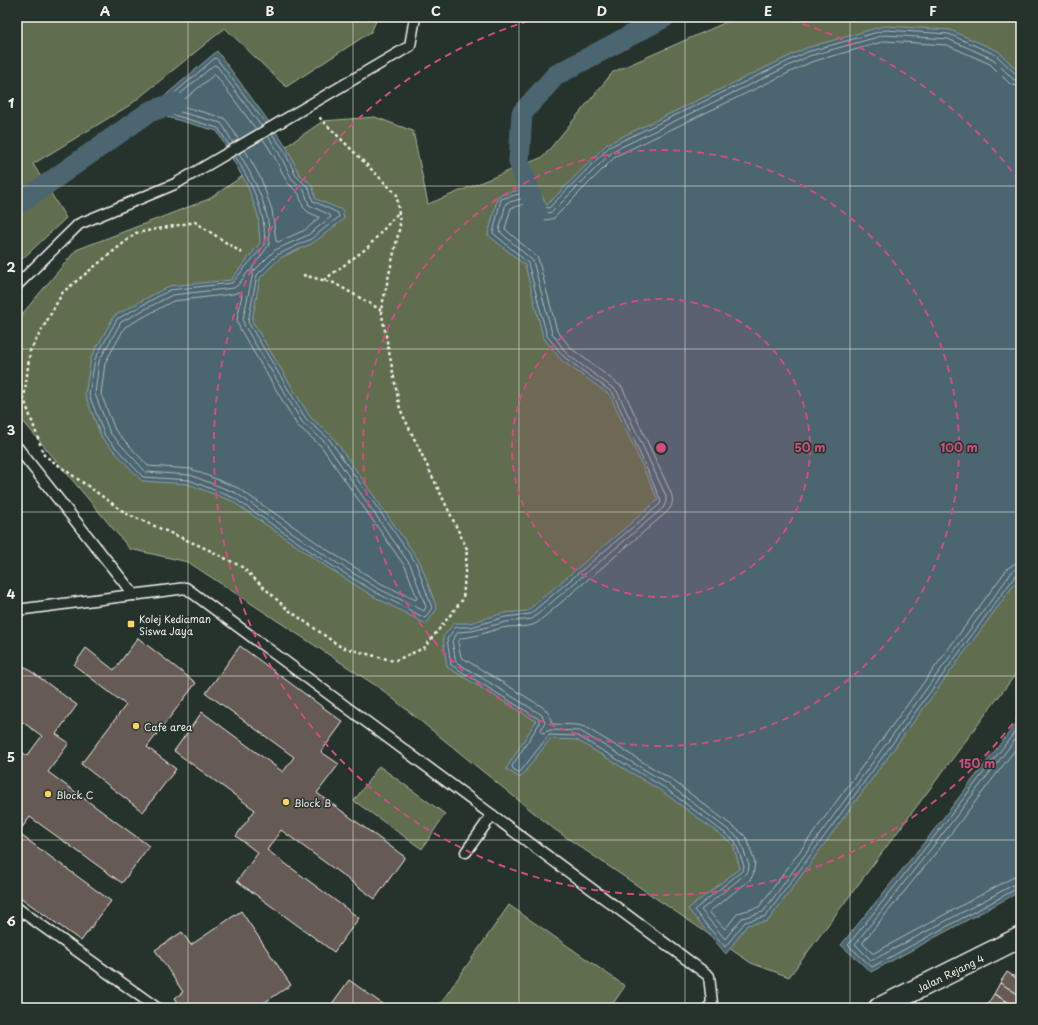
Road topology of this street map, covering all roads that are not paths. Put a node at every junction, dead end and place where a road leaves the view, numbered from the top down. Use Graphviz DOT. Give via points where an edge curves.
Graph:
graph roads {
  1 [pos="415,17"];
  2 [pos="17,286"];
  3 [pos="17,447"];
  4 [pos="134,596"];
  5 [pos="17,610"];
  6 [pos="492,815"];
  7 [pos="466,852"];
  8 [pos="17,908"];
  9 [pos="1021,937"];
  10 [pos="157,1008"];
  11 [pos="708,1008"];
  12 [pos="879,1008"];
  1 -- 2 [label="lane" via="410,46 175,184 79,224"];
  3 -- 4 [label="lane"];
  4 -- 5 [label="lane"];
  4 -- 6 [label="lane" via="186,588"];
  6 -- 7 [label="lane"];
  6 -- 11 [label="lane" via="709,976 712,1003"];
  8 -- 10 [label="lane"];
  9 -- 12 [label="street, Jalan Rejang 4"];
}
